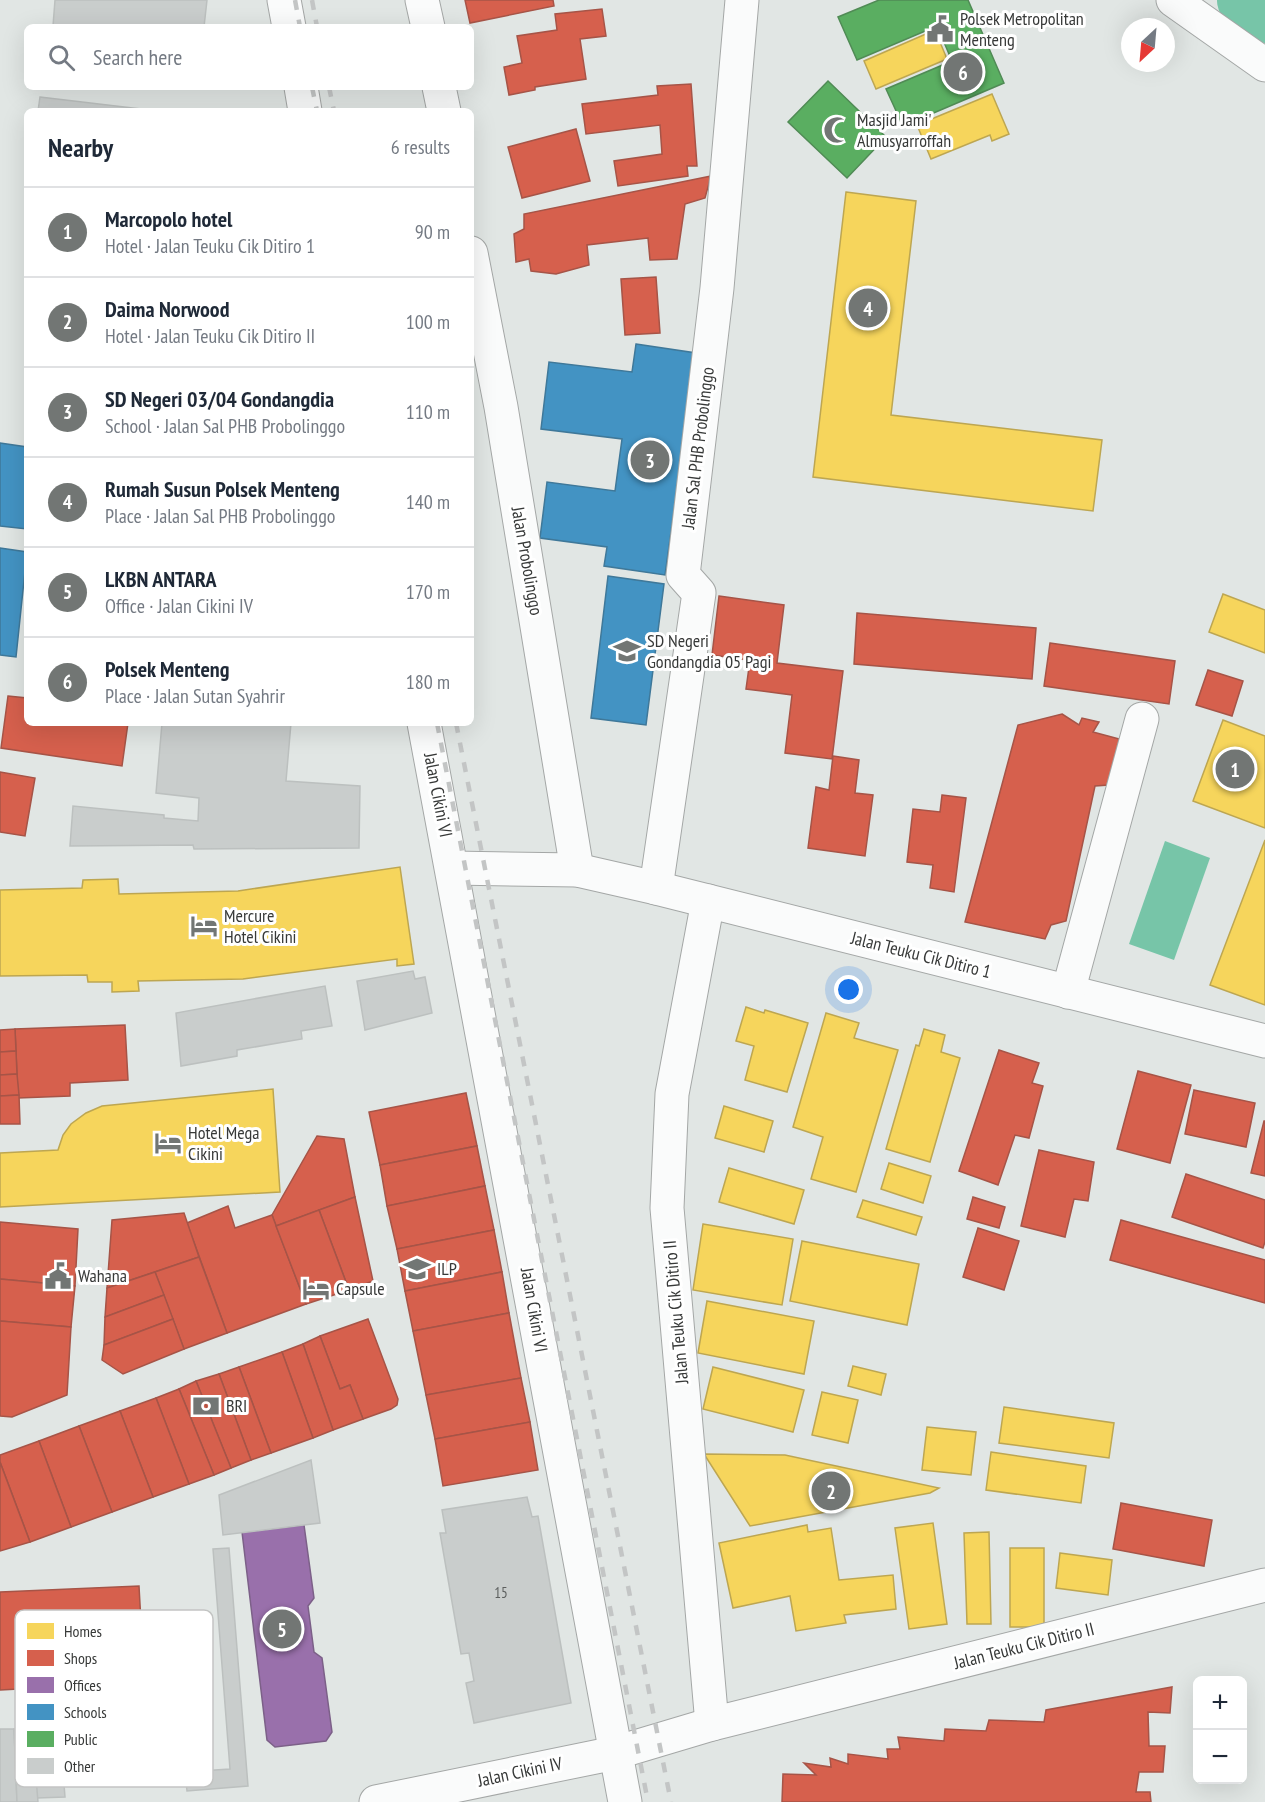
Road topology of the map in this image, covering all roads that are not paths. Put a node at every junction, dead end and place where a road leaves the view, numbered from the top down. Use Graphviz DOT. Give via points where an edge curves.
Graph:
graph roads {
  1 [pos="284,0"];
  2 [pos="423,0"];
  3 [pos="742,0"];
  4 [pos="1173,0"];
  5 [pos="288,24"];
  6 [pos="427,24"];
  7 [pos="1265,65"];
  8 [pos="302,90"];
  9 [pos="440,90"];
  10 [pos="304,108"];
  11 [pos="443,108"];
  12 [pos="474,269"];
  13 [pos="1143,719"];
  14 [pos="425,726"];
  15 [pos="452,868"];
  16 [pos="577,870"];
  17 [pos="656,888"];
  18 [pos="708,901"];
  19 [pos="1068,992"];
  20 [pos="1265,1041"];
  21 [pos="1265,1585"];
  22 [pos="712,1724"];
  23 [pos="615,1753"];
  24 [pos="376,1802"];
  25 [pos="624,1802"];
  1 -- 5 [label="street"];
  2 -- 6 [label="street"];
  3 -- 17 [label="street, Jalan Sal PHB Probolinggo" via="717,288 683,575 699,593"];
  4 -- 7 [label="street"];
  8 -- 10 [label="street"];
  9 -- 11 [label="street"];
  12 -- 16 [label="street, Jalan Probolinggo" via="505,430"];
  13 -- 19 [label="street"];
  14 -- 15 [label="street, Jalan Cikini VI"];
  15 -- 16 [label="street"];
  15 -- 23 [label="street, Jalan Cikini VI"];
  16 -- 17 [label="street, Jalan Teuku Cik Ditiro 1"];
  17 -- 18 [label="street, Jalan Teuku Cik Ditiro 1"];
  18 -- 19 [label="street, Jalan Teuku Cik Ditiro 1"];
  18 -- 22 [label="street, Jalan Teuku Cik Ditiro II" via="672,1094 667,1208"];
  19 -- 20 [label="street, Jalan Teuku Cik Ditiro 1"];
  21 -- 22 [label="street, Jalan Teuku Cik Ditiro II"];
  22 -- 23 [label="street, Jalan Teuku Cik Ditiro II"];
  23 -- 24 [label="street, Jalan Cikini IV"];
  23 -- 25 [label="street"];
}
